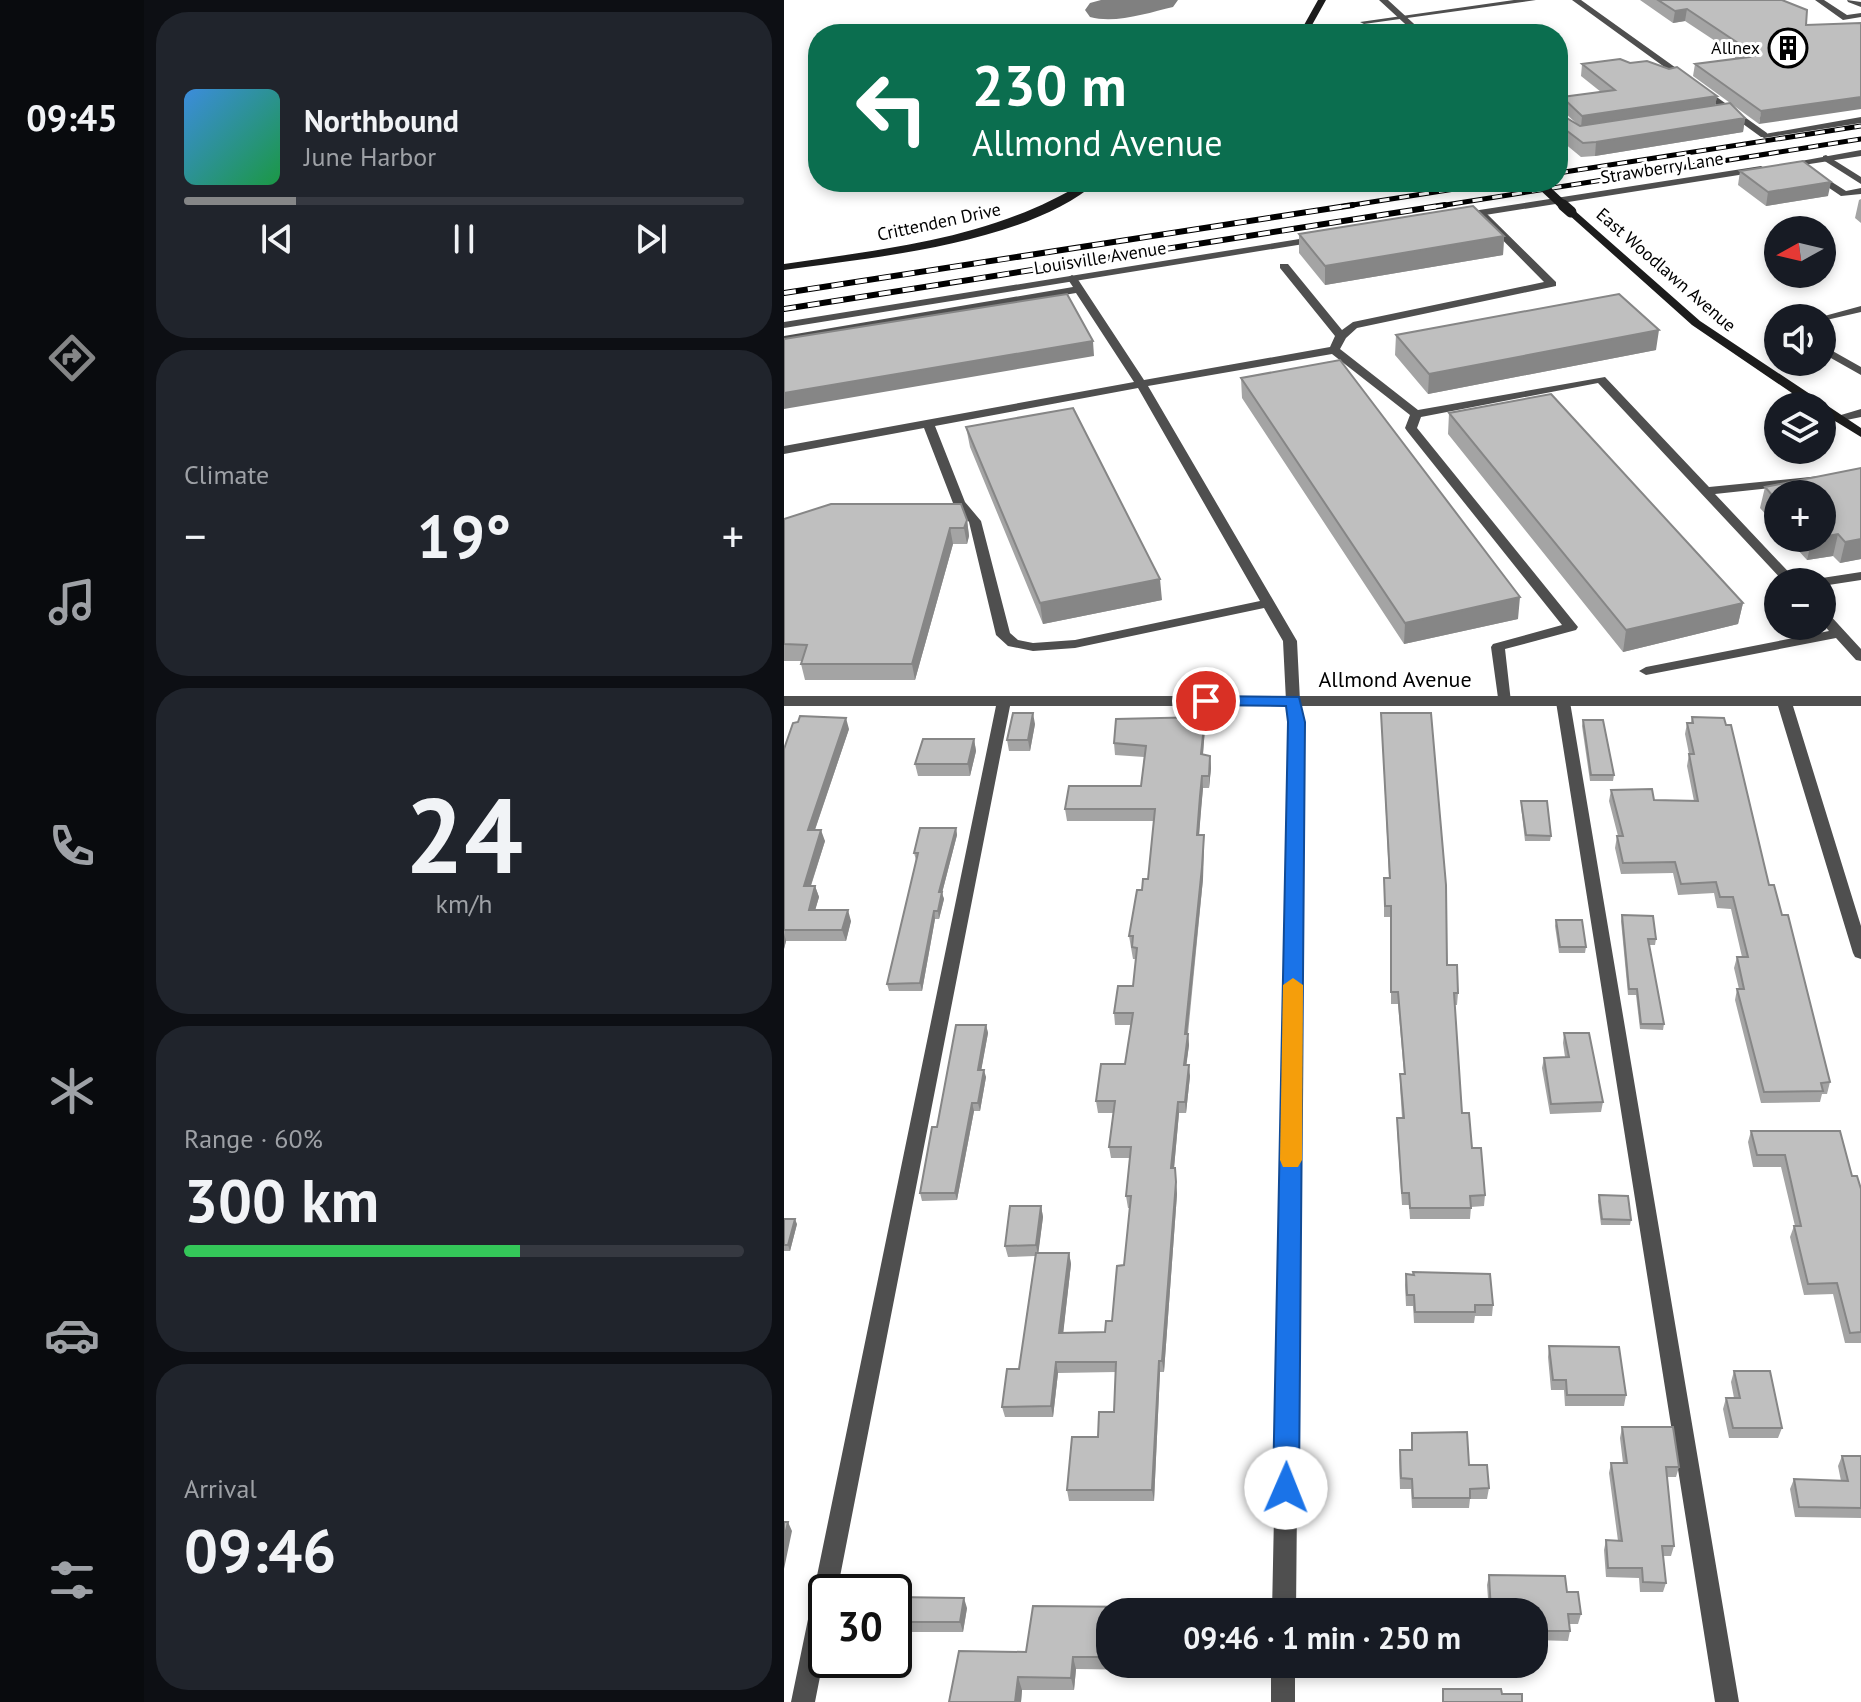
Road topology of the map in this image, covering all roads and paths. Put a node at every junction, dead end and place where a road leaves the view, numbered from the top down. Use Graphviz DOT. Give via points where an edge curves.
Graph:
graph roads {
  1 [pos="1322,0"];
  2 [pos="1383,0"];
  3 [pos="1532,0"];
  4 [pos="1576,0"];
  5 [pos="1819,0"];
  6 [pos="1851,0"];
  7 [pos="1861,5"];
  8 [pos="1861,15"];
  9 [pos="1401,17"];
  10 [pos="1364,22"];
  11 [pos="1309,24"];
  12 [pos="1409,24"];
  13 [pos="1730,111"];
  14 [pos="1715,113"];
  15 [pos="1861,120"];
  16 [pos="1861,153"];
  17 [pos="1826,158"];
  18 [pos="1799,163"];
  19 [pos="1861,181"];
  20 [pos="1861,191"];
  21 [pos="1076,192"];
  22 [pos="1549,192"];
  23 [pos="1481,213"];
  24 [pos="1451,218"];
  25 [pos="1334,237"];
  26 [pos="1284,266"];
  27 [pos="784,267"];
  28 [pos="1076,283"];
  29 [pos="1861,309"];
  30 [pos="1836,315"];
  31 [pos="784,325"];
  32 [pos="1341,336"];
  33 [pos="784,339"];
  34 [pos="1334,350"];
  35 [pos="1836,357"];
  36 [pos="1861,372"];
  37 [pos="1141,384"];
  38 [pos="1798,392"];
  39 [pos="1861,413"];
  40 [pos="1416,414"];
  41 [pos="1837,418"];
  42 [pos="928,424"];
  43 [pos="1861,433"];
  44 [pos="784,450"];
  45 [pos="1830,477"];
  46 [pos="1706,491"];
  47 [pos="1778,568"];
  48 [pos="1860,577"];
  49 [pos="1836,580"];
  50 [pos="1268,603"];
  51 [pos="1836,630"];
  52 [pos="1839,633"];
  53 [pos="1861,657"];
  54 [pos="1646,671"];
  55 [pos="784,701"];
  56 [pos="1004,701"];
  57 [pos="1293,701"];
  58 [pos="1784,701"];
  59 [pos="1861,701"];
  60 [pos="1504,702"];
  61 [pos="1563,702"];
  62 [pos="1861,953"];
  63 [pos="1284,1598"];
  64 [pos="1283,1678"];
  65 [pos="803,1702"];
  66 [pos="1283,1702"];
  67 [pos="1727,1702"];
  1 -- 11 [label="main road"];
  2 -- 9 [label="street"];
  3 -- 9 [label="street"];
  4 -- 13 [label="street"];
  5 -- 8 [label="street" via="1846,18"];
  6 -- 7 [label="street"];
  9 -- 10 [label="street"];
  9 -- 12 [label="street"];
  13 -- 14 [label="street"];
  13 -- 15 [label="street" via="1764,135"];
  16 -- 17 [label="street, Strawberry Lane"];
  17 -- 18 [label="street, Strawberry Lane"];
  17 -- 19 [label="street"];
  18 -- 20 [label="street" via="1844,194"];
  18 -- 23 [label="street, Strawberry Lane"];
  21 -- 27 [label="main road, Crittenden Drive" via="988,231"];
  22 -- 38 [label="main road, East Woodlawn Avenue, bridge" via="1696,323"];
  23 -- 24 [label="street, Strawberry Lane"];
  23 -- 32 [label="street" via="1552,284 1353,325"];
  25 -- 28 [label="street, Louisville Avenue"];
  26 -- 32 [label="street"];
  28 -- 31 [label="street, Louisville Avenue"];
  28 -- 33 [label="street"];
  28 -- 37 [label="street"];
  29 -- 30 [label="street"];
  32 -- 34 [label="street"];
  34 -- 37 [label="street"];
  34 -- 40 [label="street"];
  35 -- 36 [label="street"];
  37 -- 42 [label="street"];
  37 -- 50 [label="street"];
  39 -- 41 [label="street"];
  40 -- 46 [label="street" via="1601,379"];
  40 -- 60 [label="street" via="1411,428 1571,627 1498,647"];
  41 -- 43 [label="main road, East Woodlawn Avenue"];
  42 -- 44 [label="street"];
  42 -- 50 [label="street" via="959,503 975,521 1003,635 1013,643 1075,644"];
  45 -- 46 [label="street"];
  46 -- 47 [label="street"];
  48 -- 49 [label="street"];
  50 -- 57 [label="street" via="1290,641"];
  51 -- 52 [label="street"];
  52 -- 53 [label="street"];
  52 -- 54 [label="street"];
  55 -- 56 [label="street, Allmond Avenue"];
  56 -- 57 [label="street, Allmond Avenue"];
  56 -- 65 [label="street"];
  57 -- 60 [label="street, Allmond Avenue"];
  57 -- 63 [label="street" via="1297,745"];
  58 -- 59 [label="street, Allmond Avenue"];
  58 -- 61 [label="street, Allmond Avenue"];
  58 -- 62 [label="street"];
  60 -- 61 [label="street, Allmond Avenue"];
  61 -- 67 [label="street"];
  64 -- 66 [label="street"];
}
